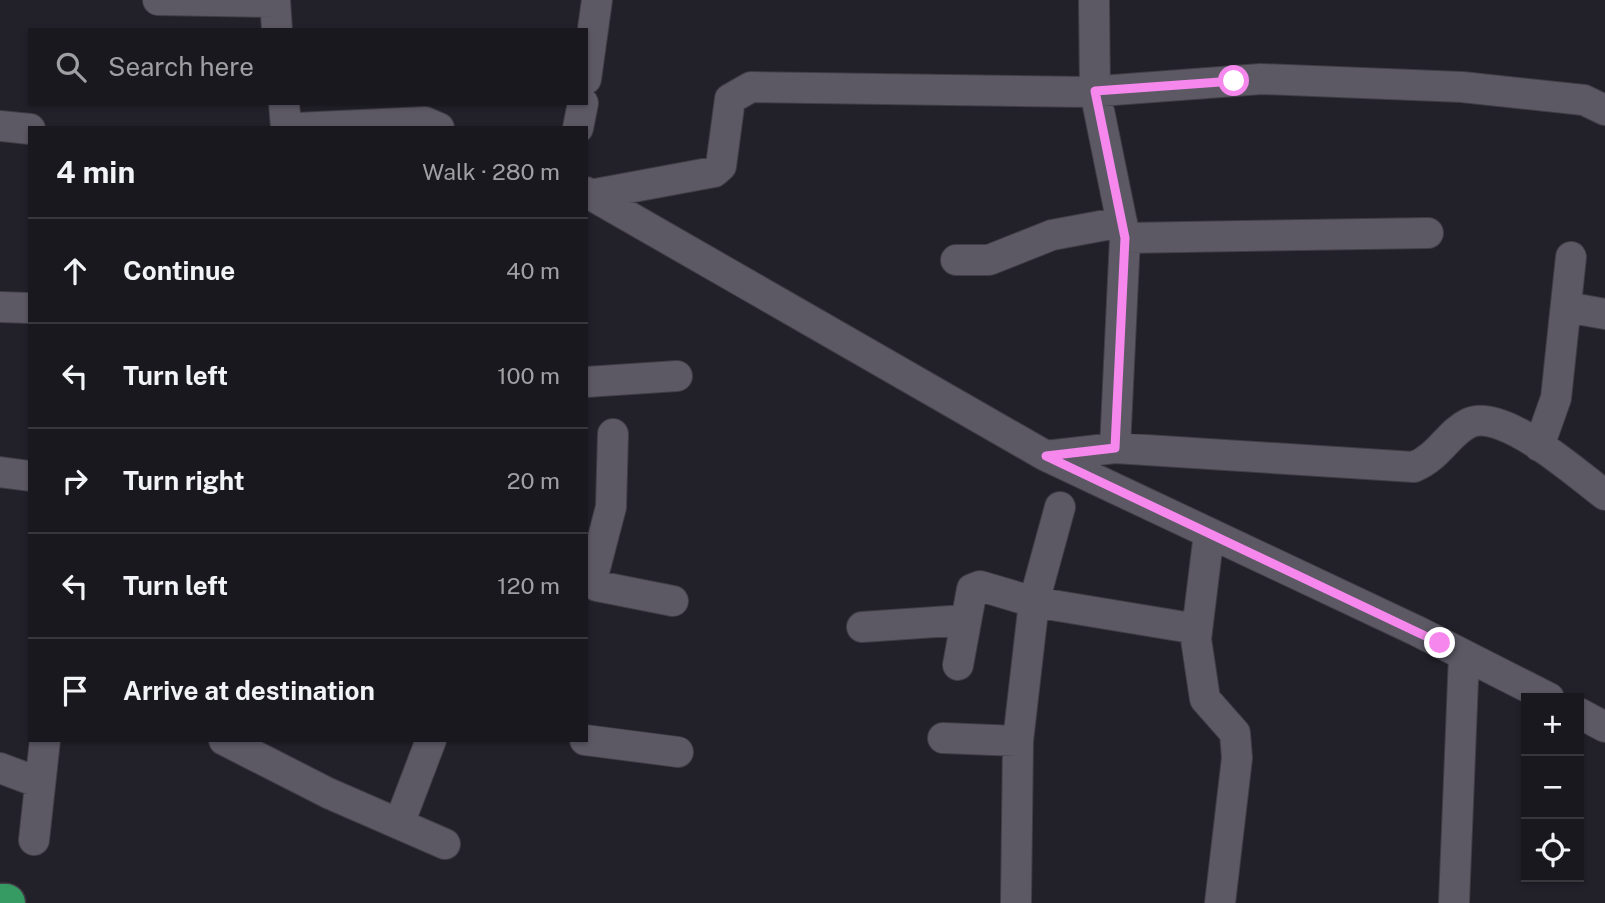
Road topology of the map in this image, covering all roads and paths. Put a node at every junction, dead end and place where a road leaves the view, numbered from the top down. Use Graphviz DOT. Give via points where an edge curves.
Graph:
graph roads {
  1 [pos="158,0"];
  2 [pos="597,0"];
  3 [pos="1094,0"];
  4 [pos="276,10"];
  5 [pos="588,65"];
  6 [pos="1095,91"];
  7 [pos="284,105"];
  8 [pos="583,105"];
  9 [pos="1605,110"];
  10 [pos="0,126"];
  11 [pos="286,126"];
  12 [pos="339,126"];
  13 [pos="434,126"];
  14 [pos="578,126"];
  15 [pos="28,129"];
  16 [pos="588,193"];
  17 [pos="1123,230"];
  18 [pos="1428,233"];
  19 [pos="1571,257"];
  20 [pos="956,260"];
  21 [pos="0,307"];
  22 [pos="1566,307"];
  23 [pos="28,308"];
  24 [pos="1605,314"];
  25 [pos="677,376"];
  26 [pos="588,382"];
  27 [pos="613,434"];
  28 [pos="1539,446"];
  29 [pos="1115,448"];
  30 [pos="1046,456"];
  31 [pos="0,472"];
  32 [pos="28,476"];
  33 [pos="1605,495"];
  34 [pos="599,506"];
  35 [pos="1060,506"];
  36 [pos="1209,533"];
  37 [pos="673,601"];
  38 [pos="1034,601"];
  39 [pos="964,620"];
  40 [pos="862,626"];
  41 [pos="1197,629"];
  42 [pos="1464,655"];
  43 [pos="958,664"];
  44 [pos="1539,693"];
  45 [pos="1584,716"];
  46 [pos="1605,727"];
  47 [pos="943,738"];
  48 [pos="588,740"];
  49 [pos="1018,741"];
  50 [pos="45,742"];
  51 [pos="228,742"];
  52 [pos="430,742"];
  53 [pos="678,752"];
  54 [pos="0,768"];
  55 [pos="40,783"];
  56 [pos="399,824"];
  57 [pos="34,841"];
  58 [pos="445,844"];
  59 [pos="0,903"];
  60 [pos="6,903"];
  61 [pos="1016,903"];
  62 [pos="1220,903"];
  63 [pos="1454,903"];
  1 -- 4 [label="street"];
  2 -- 5 [label="street"];
  3 -- 6 [label="street"];
  6 -- 9 [label="street" via="1261,79 1462,87 1584,100"];
  6 -- 16 [label="street" via="751,87 730,99 721,166 714,172"];
  6 -- 17 [label="street"];
  7 -- 11 [label="street"];
  8 -- 14 [label="street"];
  10 -- 15 [label="street"];
  12 -- 13 [label="street" via="425,122"];
  16 -- 30 [label="street"];
  17 -- 18 [label="street"];
  17 -- 20 [label="street" via="1052,235 989,260"];
  17 -- 29 [label="street"];
  19 -- 22 [label="street"];
  21 -- 23 [label="street"];
  22 -- 24 [label="street"];
  22 -- 28 [label="street" via="1556,398"];
  25 -- 26 [label="street"];
  27 -- 34 [label="street"];
  28 -- 29 [label="street" via="1483,421 1469,423 1431,460 1414,467"];
  28 -- 33 [label="street"];
  29 -- 30 [label="street"];
  30 -- 36 [label="street"];
  31 -- 32 [label="street"];
  34 -- 37 [label="street" via="593,576 597,586"];
  35 -- 38 [label="street"];
  36 -- 41 [label="street"];
  36 -- 42 [label="street"];
  38 -- 39 [label="street" via="980,586 972,589"];
  38 -- 41 [label="street"];
  38 -- 49 [label="street"];
  39 -- 40 [label="street"];
  39 -- 43 [label="street"];
  41 -- 62 [label="street" via="1205,699 1235,733 1237,758"];
  42 -- 44 [label="street"];
  42 -- 63 [label="street"];
  45 -- 46 [label="street"];
  47 -- 49 [label="street"];
  48 -- 53 [label="street"];
  49 -- 61 [label="street"];
  50 -- 55 [label="street"];
  51 -- 56 [label="street"];
  52 -- 56 [label="street"];
  54 -- 55 [label="street"];
  55 -- 57 [label="street"];
  56 -- 58 [label="street"];
  59 -- 60 [label="highway"];
}
